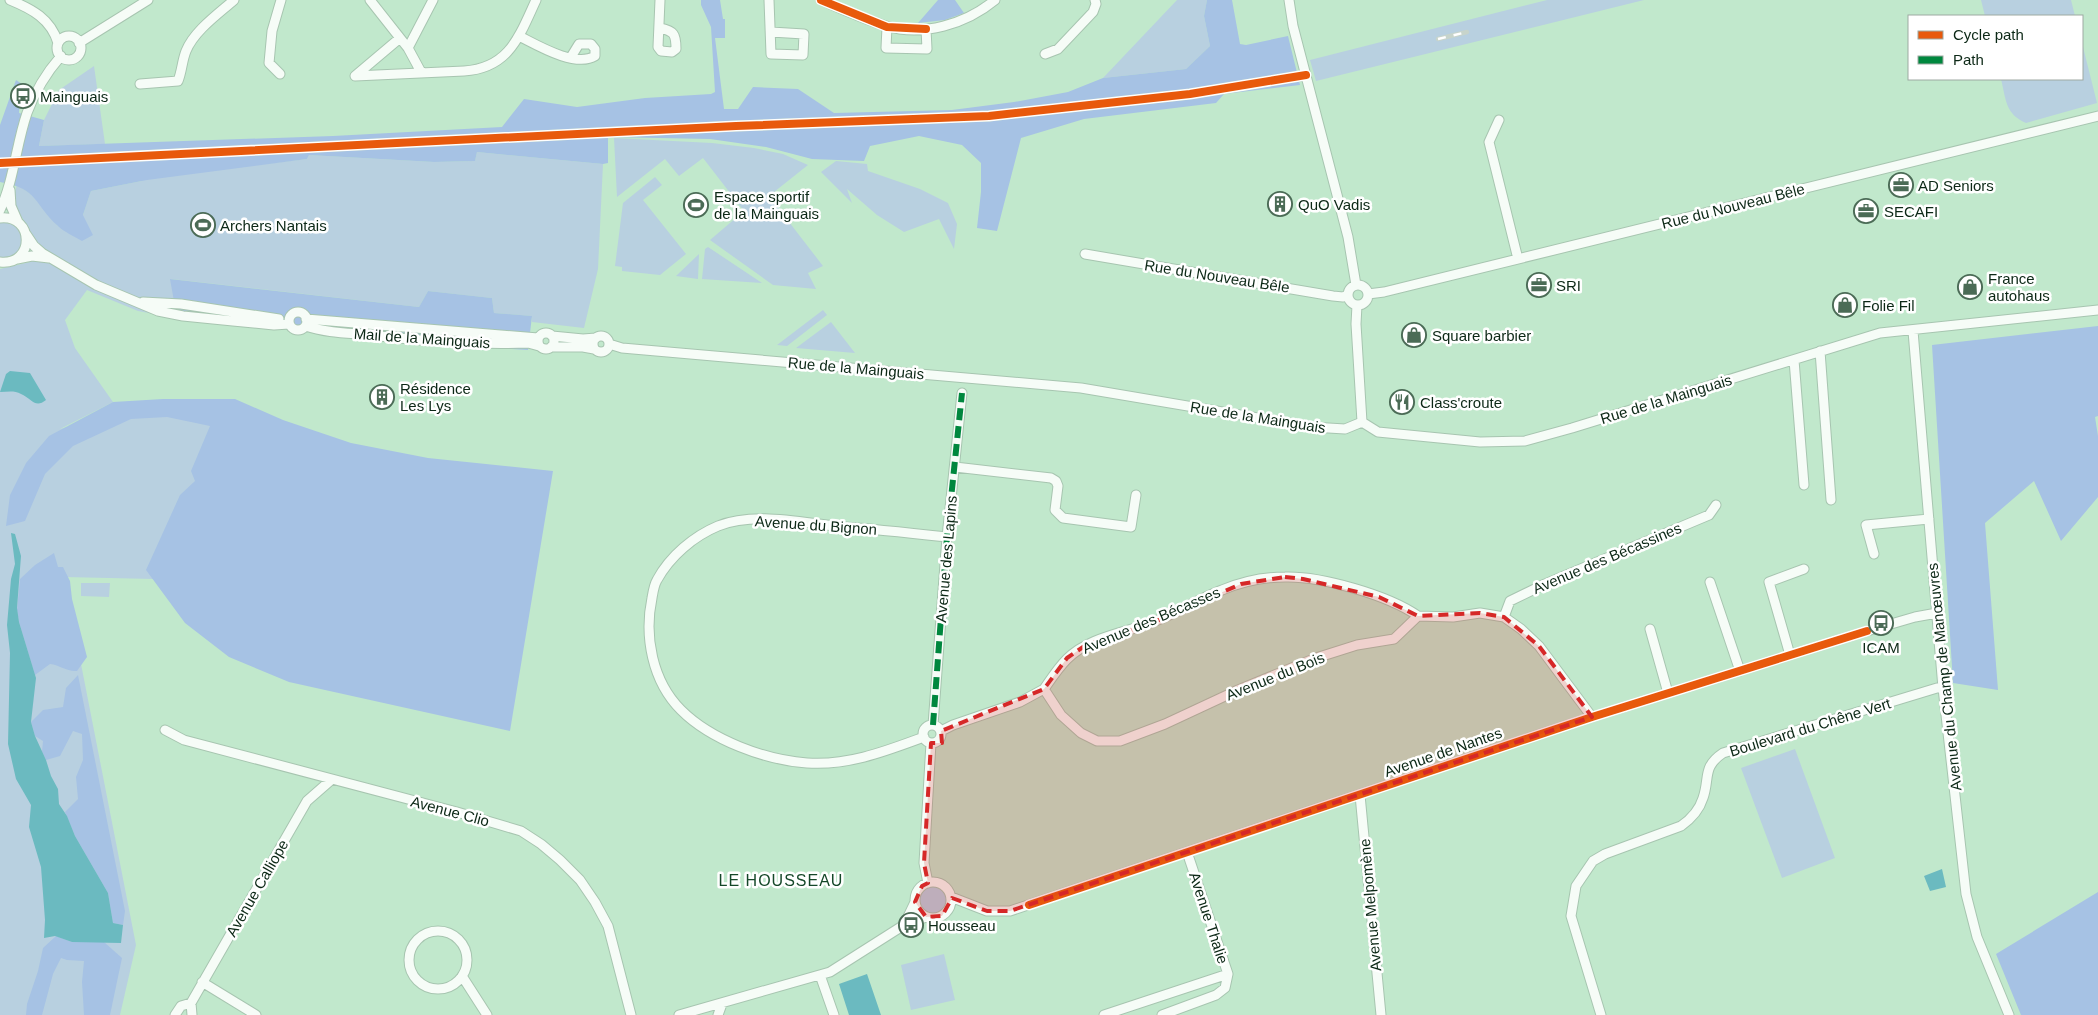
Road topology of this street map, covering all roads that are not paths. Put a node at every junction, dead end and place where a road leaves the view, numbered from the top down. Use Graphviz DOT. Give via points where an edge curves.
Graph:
graph roads {
  1 [pos="10,0"];
  2 [pos="25,0"];
  3 [pos="148,0"];
  4 [pos="234,0"];
  5 [pos="281,0"];
  6 [pos="370,0"];
  7 [pos="433,0"];
  8 [pos="536,0"];
  9 [pos="660,0"];
  10 [pos="769,0"];
  11 [pos="821,0"];
  12 [pos="994,0"];
  13 [pos="1095,0"];
  14 [pos="1289,0"];
  15 [pos="887,27"];
  16 [pos="660,28"];
  17 [pos="926,29"];
  18 [pos="771,32"];
  19 [pos="68,36"];
  20 [pos="519,36"];
  21 [pos="400,38"];
  22 [pos="79,43"];
  23 [pos="58,44"];
  24 [pos="408,48"];
  25 [pos="1044,54"];
  26 [pos="61,56"];
  27 [pos="571,57"];
  28 [pos="421,72"];
  29 [pos="280,74"];
  30 [pos="1306,75"];
  31 [pos="140,84"];
  32 [pos="2098,116"];
  33 [pos="1499,120"];
  34 [pos="1,163"];
  35 [pos="10,182"];
  36 [pos="0,210"];
  37 [pos="0,218"];
  38 [pos="19,223"];
  39 [pos="26,234"];
  40 [pos="1085,254"];
  41 [pos="50,258"];
  42 [pos="1518,258"];
  43 [pos="17,259"];
  44 [pos="0,262"];
  45 [pos="1356,285"];
  46 [pos="1368,294"];
  47 [pos="1348,295"];
  48 [pos="1357,305"];
  49 [pos="2098,310"];
  50 [pos="289,322"];
  51 [pos="306,322"];
  52 [pos="1913,331"];
  53 [pos="552,336"];
  54 [pos="596,338"];
  55 [pos="539,342"];
  56 [pos="609,344"];
  57 [pos="551,347"];
  58 [pos="594,349"];
  59 [pos="1820,351"];
  60 [pos="1794,360"];
  61 [pos="962,393"];
  62 [pos="1362,422"];
  63 [pos="955,467"];
  64 [pos="1804,485"];
  65 [pos="1136,495"];
  66 [pos="1831,500"];
  67 [pos="1716,505"];
  68 [pos="1929,519"];
  69 [pos="947,537"];
  70 [pos="1874,554"];
  71 [pos="1804,569"];
  72 [pos="1710,582"];
  73 [pos="1937,613"];
  74 [pos="1418,616"];
  75 [pos="1504,617"];
  76 [pos="1650,629"];
  77 [pos="1790,655"];
  78 [pos="1740,670"];
  79 [pos="1943,688"];
  80 [pos="1044,689"];
  81 [pos="1668,693"];
  82 [pos="1592,717"];
  83 [pos="932,725"];
  84 [pos="165,730"];
  85 [pos="941,731"];
  86 [pos="927,740"];
  87 [pos="331,780"];
  88 [pos="1360,795"];
  89 [pos="1187,852"];
  90 [pos="928,883"];
  91 [pos="951,897"];
  92 [pos="915,902"];
  93 [pos="926,917"];
  94 [pos="904,925"];
  95 [pos="1228,974"];
  96 [pos="820,975"];
  97 [pos="462,976"];
  98 [pos="202,982"];
  99 [pos="191,1003"];
  100 [pos="722,1004"];
  101 [pos="175,1015"];
  102 [pos="192,1015"];
  103 [pos="256,1015"];
  104 [pos="487,1015"];
  105 [pos="631,1015"];
  106 [pos="679,1015"];
  107 [pos="718,1015"];
  108 [pos="834,1015"];
  109 [pos="1104,1015"];
  110 [pos="1162,1015"];
  111 [pos="1381,1015"];
  112 [pos="1601,1015"];
  113 [pos="2009,1015"];
  1 -- 23 [label="street" via="42,17 55,33"];
  2 -- 19 [label="street"];
  3 -- 22 [label="street"];
  4 -- 31 [label="street" via="196,36 186,51 178,81"];
  5 -- 29 [label="street" via="272,32 269,63"];
  6 -- 21 [label="street"];
  7 -- 24 [label="street"];
  8 -- 20 [label="street"];
  9 -- 16 [label="street"];
  10 -- 18 [label="street"];
  11 -- 15 [label="street"];
  12 -- 17 [label="street" via="964,20"];
  13 -- 25 [label="street" via="1093,12 1058,49"];
  14 -- 30 [label="street"];
  15 -- 17 [label="street"];
  15 -- 17 [label="street" via="886,48 927,49"];
  19 -- 22 [label="street"];
  19 -- 23 [label="street"];
  20 -- 27 [label="street" via="557,56"];
  20 -- 28 [label="street" via="503,57 479,70"];
  21 -- 24 [label="street"];
  21 -- 28 [label="street" via="355,76"];
  22 -- 26 [label="street" via="80,51 76,57 68,60"];
  23 -- 26 [label="street"];
  24 -- 28 [label="street"];
  26 -- 35 [label="street" via="27,113"];
  30 -- 34 [label="street, bridge" via="1190,94 989,116"];
  30 -- 45 [label="street" via="1348,237"];
  32 -- 42 [label="street, Rue du Nouveau Bêle"];
  33 -- 42 [label="street" via="1489,142"];
  35 -- 36 [label="street"];
  35 -- 38 [label="street" via="11,206"];
  37 -- 38 [label="street" via="10,218"];
  38 -- 39 [label="street"];
  39 -- 41 [label="street" via="34,246"];
  39 -- 43 [label="street" via="26,248"];
  40 -- 47 [label="street, Rue du Nouveau Bêle" via="1333,296"];
  41 -- 43 [label="street" via="32,256"];
  41 -- 50 [label="street" via="96,285 158,310 183,316 274,325"];
  42 -- 46 [label="street, Rue du Nouveau Bêle"];
  43 -- 44 [label="street"];
  45 -- 46 [label="street" via="1362,286"];
  45 -- 47 [label="street"];
  46 -- 48 [label="street" via="1365,302"];
  47 -- 48 [label="street"];
  48 -- 62 [label="street"];
  49 -- 52 [label="street, Rue de la Mainguais" via="1970,322"];
  50 -- 51 [label="street" via="297,312 303,314"];
  50 -- 51 [label="street" via="297,334"];
  51 -- 55 [label="street, Mail de la Mainguais"];
  52 -- 59 [label="street, Rue de la Mainguais" via="1880,333"];
  52 -- 68 [label="street, Avenue du Champ de Manœuvres"];
  53 -- 54 [label="street"];
  53 -- 55 [label="street" via="544,333"];
  53 -- 57 [label="street" via="554,342"];
  54 -- 56 [label="street" via="604,337"];
  54 -- 58 [label="street"];
  55 -- 57 [label="street" via="545,349"];
  56 -- 58 [label="street" via="603,352"];
  56 -- 62 [label="street, Rue de la Mainguais" via="622,348 1081,388 1312,427 1345,429"];
  57 -- 58 [label="street"];
  59 -- 60 [label="street, Rue de la Mainguais"];
  59 -- 66 [label="street"];
  60 -- 62 [label="street, Rue de la Mainguais" via="1525,441 1480,442 1378,432"];
  60 -- 64 [label="street"];
  61 -- 63 [label="street, Avenue des Lapins"];
  63 -- 65 [label="street" via="1056,480 1055,510 1063,518 1131,527"];
  63 -- 69 [label="street, Avenue des Lapins"];
  67 -- 75 [label="street, Avenue des Bécassines" via="1709,515 1510,601"];
  68 -- 70 [label="street" via="1866,525"];
  68 -- 73 [label="street, Avenue du Champ de Manœuvres"];
  69 -- 83 [label="street, Avenue des Lapins"];
  69 -- 86 [label="street, Avenue du Bignon" via="783,520 748,520 719,526 690,543 671,560 656,581 650,604 651,652 662,686 696,724 753,753 782,760 831,762 859,759"];
  71 -- 77 [label="street" via="1769,582"];
  72 -- 78 [label="street"];
  73 -- 77 [label="street, Avenue de Nantes" via="1915,616"];
  73 -- 79 [label="street, Avenue du Champ de Manœuvres"];
  74 -- 75 [label="street" via="1453,617 1480,612"];
  74 -- 80 [label="street, Avenue des Bécasses" via="1379,597 1328,583 1285,577 1262,580 1223,589 1154,622 1086,645 1067,658"];
  74 -- 80 [label="street, Avenue du Bois" via="1394,639 1357,645 1316,658 1120,741 1097,742 1081,733 1061,715"];
  75 -- 82 [label="street" via="1539,646"];
  76 -- 81 [label="street"];
  77 -- 78 [label="street, Avenue de Nantes"];
  78 -- 81 [label="street, Avenue de Nantes"];
  79 -- 112 [label="street, Boulevard du Chêne Vert" via="1723,753 1709,766 1704,797 1691,818 1681,826 1593,861 1576,886 1571,916"];
  79 -- 113 [label="street, Avenue du Champ de Manœuvres" via="1966,894 1977,937"];
  80 -- 85 [label="street" via="1020,702"];
  81 -- 82 [label="street, Avenue de Nantes"];
  82 -- 88 [label="street, Avenue de Nantes"];
  83 -- 85 [label="street"];
  83 -- 86 [label="street" via="925,729"];
  84 -- 87 [label="street, Avenue Clio" via="184,740"];
  85 -- 86 [label="street" via="939,740"];
  86 -- 90 [label="street" via="924,863"];
  87 -- 98 [label="street, Avenue Calliope" via="307,801"];
  87 -- 105 [label="street, Avenue Clio" via="521,831 541,844 580,880 608,926"];
  88 -- 89 [label="street, Avenue de Nantes"];
  88 -- 111 [label="street, Avenue Melpomène"];
  89 -- 91 [label="street, Avenue de Nantes" via="1010,911 987,912"];
  89 -- 95 [label="street, Avenue Thalie"];
  90 -- 91 [label="street" via="940,884"];
  90 -- 92 [label="street" via="918,890"];
  91 -- 93 [label="street" via="949,908 942,916"];
  92 -- 93 [label="street" via="918,911"];
  92 -- 94 [label="street"];
  93 -- 94 [label="street"];
  94 -- 96 [label="street" via="830,972"];
  95 -- 109 [label="street, Avenue Thalie"];
  95 -- 110 [label="street" via="1225,988 1216,995"];
  96 -- 100 [label="street"];
  96 -- 108 [label="street"];
  97 -- 97 [label="street" via="467,957 459,940 451,934 431,932 415,942 409,959 421,983 438,989 456,983"];
  97 -- 104 [label="street"];
  98 -- 99 [label="street, Avenue Calliope"];
  98 -- 103 [label="street"];
  99 -- 101 [label="street, Avenue Calliope" via="181,1006"];
  99 -- 102 [label="street"];
  100 -- 106 [label="street"];
  100 -- 107 [label="street"];
}
